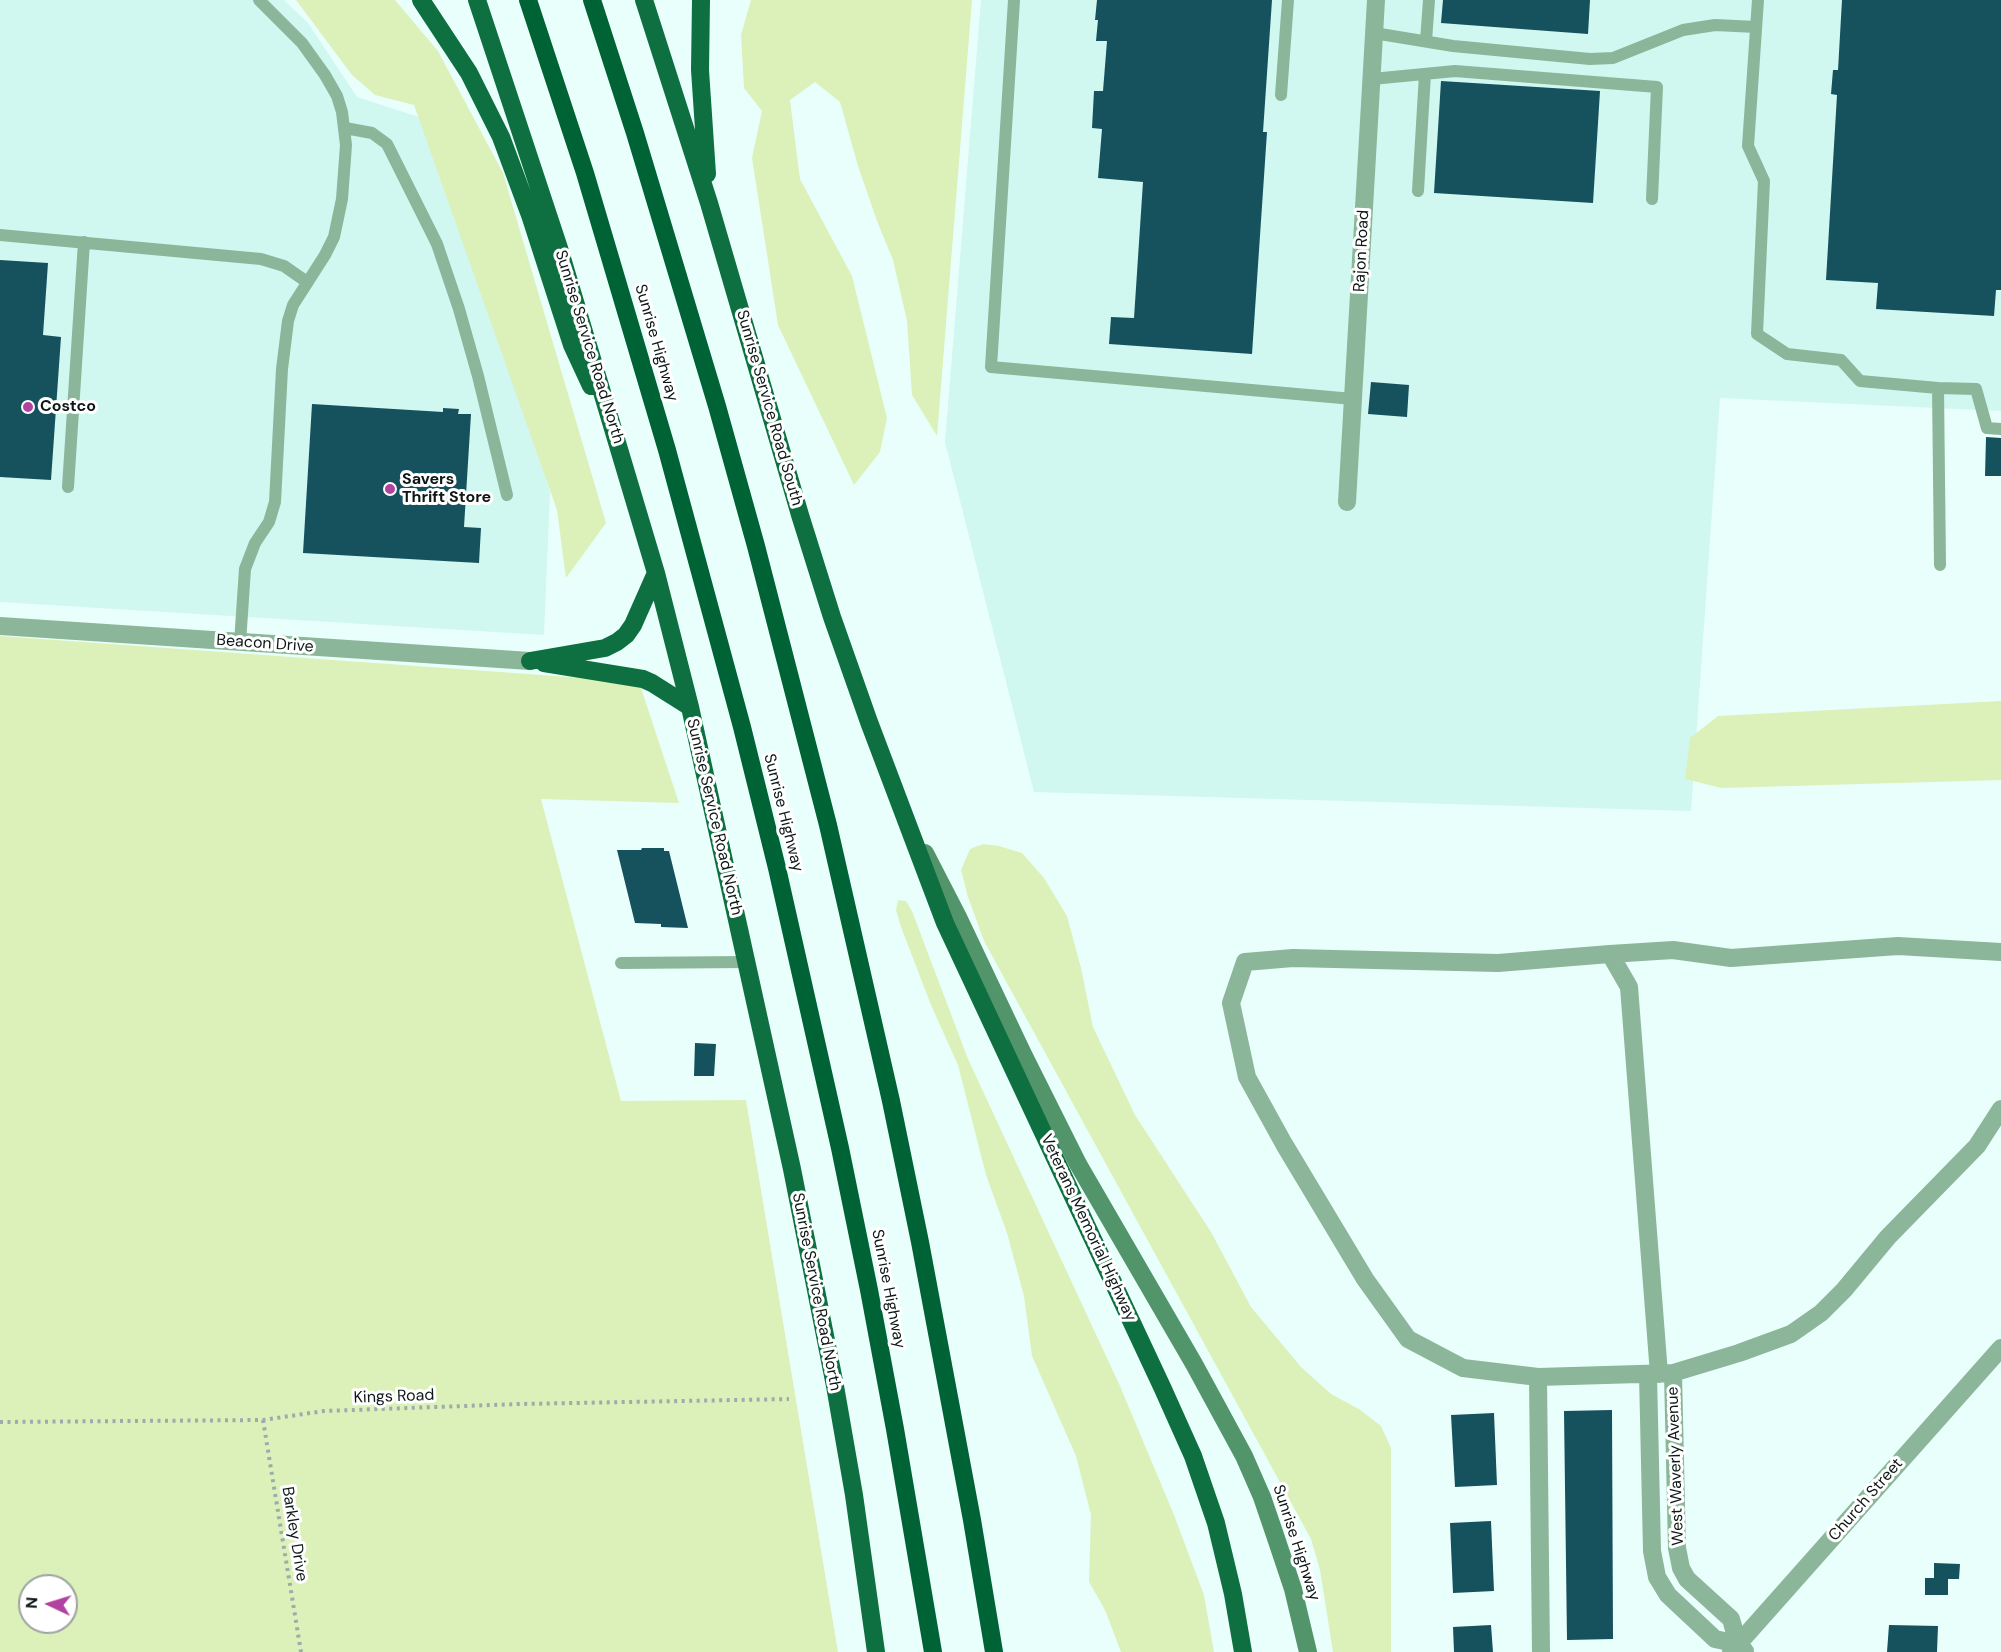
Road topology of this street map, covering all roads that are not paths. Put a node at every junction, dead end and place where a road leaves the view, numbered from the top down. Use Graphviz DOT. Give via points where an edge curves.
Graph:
graph roads {
  1 [pos="259,0"];
  2 [pos="421,0"];
  3 [pos="477,0"];
  4 [pos="528,0"];
  5 [pos="592,0"];
  6 [pos="644,0"];
  7 [pos="701,0"];
  8 [pos="1014,0"];
  9 [pos="1288,0"];
  10 [pos="1376,0"];
  11 [pos="1429,0"];
  12 [pos="1758,0"];
  13 [pos="1756,27"];
  14 [pos="1374,33"];
  15 [pos="1426,41"];
  16 [pos="1425,74"];
  17 [pos="1372,79"];
  18 [pos="1281,95"];
  19 [pos="345,128"];
  20 [pos="1418,191"];
  21 [pos="1652,199"];
  22 [pos="709,203"];
  23 [pos="0,235"];
  24 [pos="84,242"];
  25 [pos="307,282"];
  26 [pos="1938,388"];
  27 [pos="1353,399"];
  28 [pos="2001,429"];
  29 [pos="619,447"];
  30 [pos="68,487"];
  31 [pos="507,495"];
  32 [pos="1347,502"];
  33 [pos="1940,565"];
  34 [pos="656,573"];
  35 [pos="0,627"];
  36 [pos="240,643"];
  37 [pos="530,661"];
  38 [pos="690,707"];
  39 [pos="904,813"];
  40 [pos="2001,952"];
  41 [pos="1610,954"];
  42 [pos="746,962"];
  43 [pos="621,963"];
  44 [pos="2001,1109"];
  45 [pos="2001,1348"];
  46 [pos="1660,1374"];
  47 [pos="1538,1377"];
  48 [pos="1739,1649"];
  49 [pos="876,1652"];
  50 [pos="933,1652"];
  51 [pos="994,1652"];
  52 [pos="1243,1652"];
  53 [pos="1308,1652"];
  54 [pos="1541,1652"];
  1 -- 19 [label="lane" via="302,43 325,75 337,96"];
  2 -- 29 [label="highway" via="469,73 501,137 572,345"];
  3 -- 29 [label="highway, Sunrise Service Road North" via="559,248"];
  4 -- 50 [label="highway, Sunrise Highway" via="585,173 667,450 777,868 869,1290"];
  5 -- 51 [label="highway" via="720,417 825,814 920,1242"];
  6 -- 22 [label="highway, Sunrise Service Road South"];
  7 -- 22 [label="highway" via="700,70"];
  8 -- 27 [label="lane" via="991,367"];
  9 -- 18 [label="lane"];
  10 -- 14 [label="street, Rajon Road"];
  11 -- 15 [label="lane"];
  12 -- 13 [label="lane"];
  13 -- 15 [label="lane" via="1715,25 1683,30 1613,58"];
  13 -- 26 [label="lane" via="1748,146 1764,181 1757,334 1787,354 1841,360 1860,381"];
  14 -- 15 [label="lane"];
  14 -- 17 [label="street, Rajon Road"];
  16 -- 17 [label="lane"];
  16 -- 20 [label="lane"];
  16 -- 21 [label="lane" via="1455,71 1657,87"];
  17 -- 27 [label="street, Rajon Road"];
  19 -- 25 [label="lane" via="340,215 334,237"];
  19 -- 31 [label="lane" via="372,134 387,144 437,244 478,376"];
  22 -- 39 [label="highway, Sunrise Service Road South" via="832,617"];
  23 -- 24 [label="lane"];
  24 -- 25 [label="lane" via="261,259 284,266"];
  24 -- 30 [label="lane"];
  25 -- 36 [label="lane" via="288,321 275,502 245,570"];
  26 -- 28 [label="lane" via="1976,389 1987,428"];
  26 -- 33 [label="lane"];
  27 -- 32 [label="street, Rajon Road"];
  29 -- 34 [label="highway, Sunrise Service Road North"];
  34 -- 37 [label="highway" via="633,625 617,642 605,648"];
  34 -- 38 [label="highway, Sunrise Service Road North"];
  35 -- 36 [label="street, Beacon Drive"];
  36 -- 37 [label="street, Beacon Drive"];
  37 -- 38 [label="highway" via="643,679"];
  38 -- 42 [label="highway, Sunrise Service Road North"];
  39 -- 52 [label="highway, Veterans Memorial Highway" via="945,922 1193,1456 1216,1523"];
  39 -- 53 [label="main road, Sunrise Highway" via="1074,1154 1244,1456 1293,1589"];
  40 -- 41 [label="street" via="1898,946 1731,958 1673,950"];
  41 -- 46 [label="street" via="1629,987"];
  41 -- 47 [label="street, West Waverly Avenue" via="1498,963 1293,958 1245,962 1231,1003 1246,1077 1365,1279 1408,1339 1463,1368"];
  42 -- 43 [label="lane"];
  42 -- 49 [label="highway, Sunrise Service Road North" via="835,1386"];
  44 -- 46 [label="street" via="1977,1146 1821,1313 1791,1334"];
  45 -- 48 [label="street, Church Street"];
  46 -- 47 [label="street, West Waverly Avenue"];
  46 -- 48 [label="street, West Waverly Avenue" via="1681,1568 1731,1619"];
  46 -- 48 [label="street, West Waverly Avenue" via="1652,1551 1657,1577 1668,1595 1715,1639"];
  47 -- 54 [label="street"];
}
